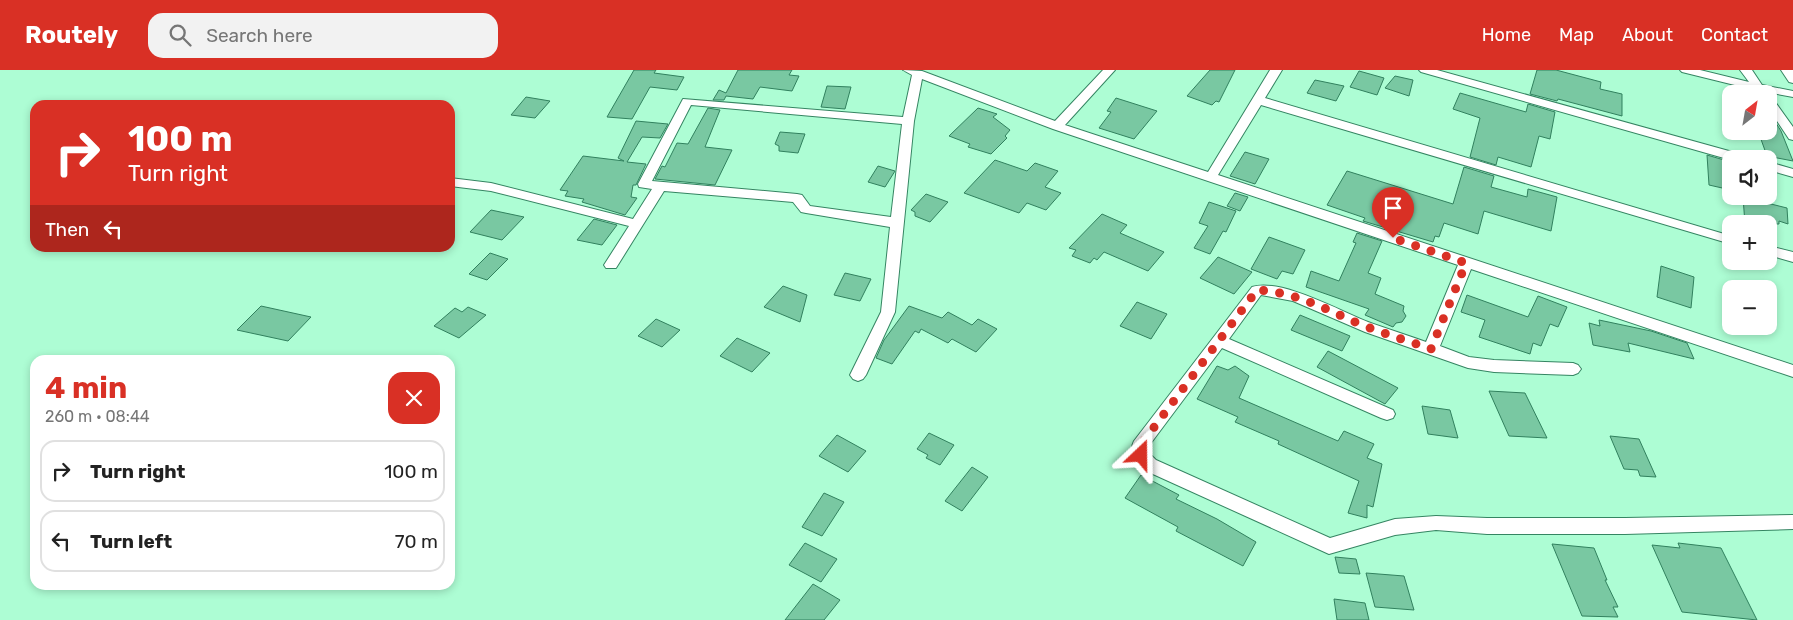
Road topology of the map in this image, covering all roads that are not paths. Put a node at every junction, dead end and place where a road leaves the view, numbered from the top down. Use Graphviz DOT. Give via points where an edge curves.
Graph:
graph roads {
  1 [pos="1109,70"];
  2 [pos="1276,70"];
  3 [pos="1425,70"];
  4 [pos="1686,70"];
  5 [pos="1746,70"];
  6 [pos="1787,70"];
  7 [pos="913,72"];
  8 [pos="1793,80"];
  9 [pos="1740,85"];
  10 [pos="1757,85"];
  11 [pos="1778,93"];
  12 [pos="1793,94"];
  13 [pos="1258,100"];
  14 [pos="1778,114"];
  15 [pos="908,121"];
  16 [pos="1057,126"];
  17 [pos="1793,136"];
  18 [pos="1722,153"];
  19 [pos="1777,168"];
  20 [pos="1793,173"];
  21 [pos="1211,177"];
  22 [pos="455,183"];
  23 [pos="660,187"];
  24 [pos="897,220"];
  25 [pos="637,224"];
  26 [pos="1722,237"];
  27 [pos="1777,252"];
  28 [pos="1793,257"];
  29 [pos="1466,263"];
  30 [pos="611,265"];
  31 [pos="1220,341"];
  32 [pos="1431,349"];
  33 [pos="1573,369"];
  34 [pos="1793,371"];
  35 [pos="858,375"];
  36 [pos="1387,414"];
  37 [pos="1793,522"];
  1 -- 16 [label="street"];
  2 -- 13 [label="street"];
  3 -- 18 [label="street"];
  4 -- 9 [label="street"];
  5 -- 10 [label="street"];
  6 -- 8 [label="street"];
  7 -- 15 [label="street"];
  7 -- 16 [label="street"];
  11 -- 12 [label="street"];
  13 -- 21 [label="street"];
  13 -- 26 [label="street"];
  14 -- 17 [label="street"];
  15 -- 23 [label="street" via="687,101 644,184"];
  15 -- 24 [label="street"];
  16 -- 21 [label="street"];
  19 -- 20 [label="street"];
  21 -- 29 [label="street"];
  22 -- 25 [label="street" via="491,187"];
  23 -- 24 [label="street" via="797,198 806,209 891,223"];
  23 -- 25 [label="street"];
  24 -- 35 [label="street" via="888,312"];
  25 -- 30 [label="street"];
  27 -- 28 [label="street"];
  29 -- 32 [label="street"];
  29 -- 34 [label="street"];
  31 -- 32 [label="street" via="1257,290 1293,295"];
  31 -- 36 [label="street"];
  31 -- 37 [label="street" via="1140,446 1141,455 1150,465 1329,546 1395,527 1436,524 1625,526"];
  32 -- 33 [label="street" via="1468,362 1494,366"];
}
